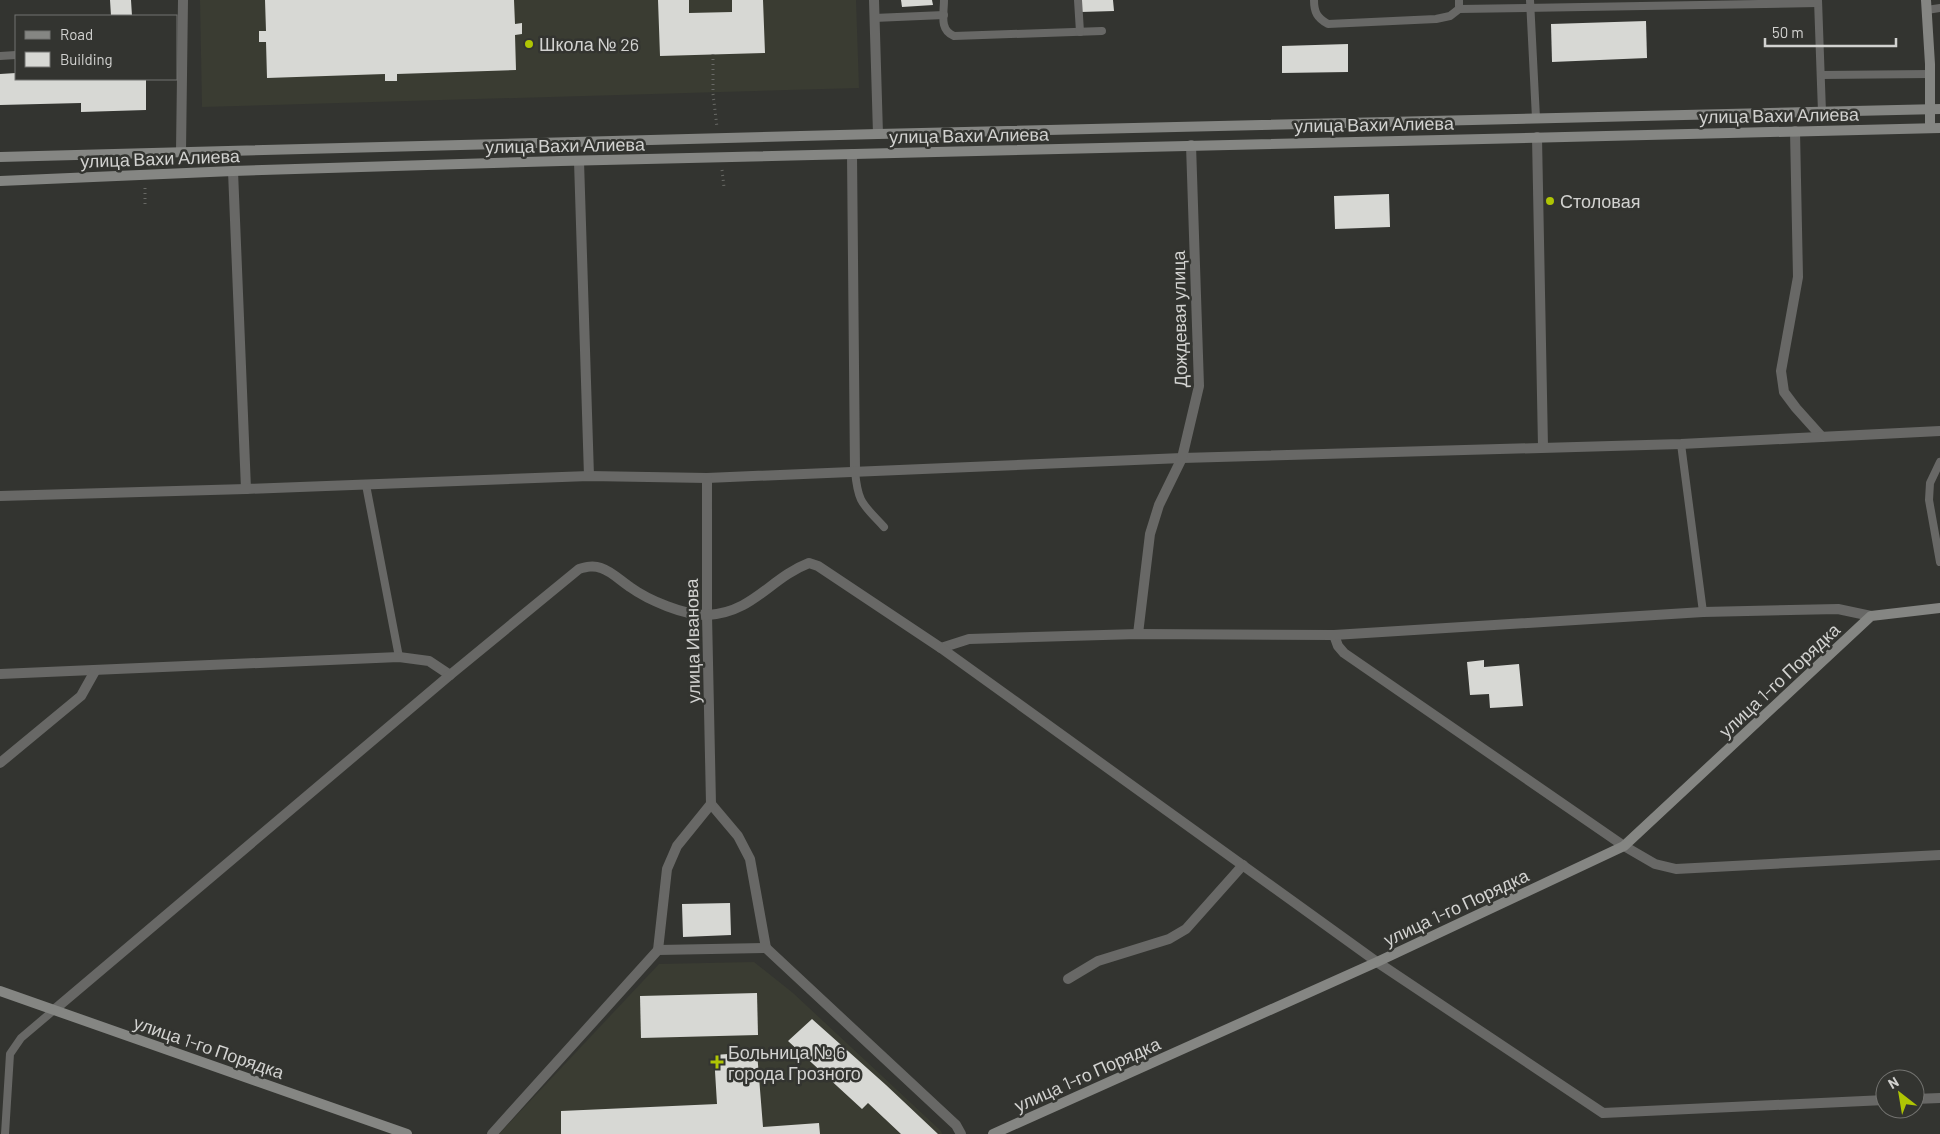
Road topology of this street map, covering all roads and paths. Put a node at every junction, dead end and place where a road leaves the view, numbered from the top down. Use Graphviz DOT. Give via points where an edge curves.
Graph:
graph roads {
  1 [pos="183,0"];
  2 [pos="874,0"];
  3 [pos="944,0"];
  4 [pos="1078,0"];
  5 [pos="1314,0"];
  6 [pos="1459,0"];
  7 [pos="1530,0"];
  8 [pos="1818,1"];
  9 [pos="1927,5"];
  10 [pos="1940,8"];
  11 [pos="1459,9"];
  12 [pos="1530,9"];
  13 [pos="944,15"];
  14 [pos="874,18"];
  15 [pos="1102,31"];
  16 [pos="1080,32"];
  17 [pos="180,43"];
  18 [pos="713,54"];
  19 [pos="15,55"];
  20 [pos="0,56"];
  21 [pos="1930,74"];
  22 [pos="1821,75"];
  23 [pos="1935,109"];
  24 [pos="1822,112"];
  25 [pos="1536,118"];
  26 [pos="1935,128"];
  27 [pos="1795,131"];
  28 [pos="878,134"];
  29 [pos="1537,137"];
  30 [pos="718,138"];
  31 [pos="1191,145"];
  32 [pos="181,151"];
  33 [pos="852,154"];
  34 [pos="0,157"];
  35 [pos="721,158"];
  36 [pos="579,161"];
  37 [pos="233,171"];
  38 [pos="0,181"];
  39 [pos="724,187"];
  40 [pos="1940,431"];
  41 [pos="1822,437"];
  42 [pos="1682,444"];
  43 [pos="1543,446"];
  44 [pos="1182,458"];
  45 [pos="1940,462"];
  46 [pos="855,472"];
  47 [pos="589,476"];
  48 [pos="707,478"];
  49 [pos="366,485"];
  50 [pos="246,490"];
  51 [pos="0,496"];
  52 [pos="884,527"];
  53 [pos="1940,562"];
  54 [pos="1940,608"];
  55 [pos="1703,612"];
  56 [pos="707,615"];
  57 [pos="1871,616"];
  58 [pos="1138,634"];
  59 [pos="1334,635"];
  60 [pos="941,648"];
  61 [pos="399,657"];
  62 [pos="95,671"];
  63 [pos="0,674"];
  64 [pos="450,675"];
  65 [pos="0,763"];
  66 [pos="711,804"];
  67 [pos="1624,846"];
  68 [pos="1940,856"];
  69 [pos="1243,865"];
  70 [pos="766,948"];
  71 [pos="658,950"];
  72 [pos="1377,962"];
  73 [pos="1068,979"];
  74 [pos="0,991"];
  75 [pos="54,1010"];
  76 [pos="1940,1098"];
  77 [pos="1925,1099"];
  78 [pos="1875,1100"];
  79 [pos="5,1134"];
  80 [pos="407,1134"];
  81 [pos="492,1134"];
  82 [pos="961,1134"];
  83 [pos="993,1134"];
  1 -- 17 [label="street"];
  2 -- 14 [label="street"];
  3 -- 13 [label="lane"];
  4 -- 16 [label="lane"];
  5 -- 11 [label="lane" via="1314,10 1328,24 1436,19 1450,16"];
  6 -- 11 [label="lane"];
  7 -- 12 [label="lane"];
  8 -- 12 [label="lane"];
  8 -- 22 [label="lane"];
  9 -- 10 [label="lane"];
  9 -- 21 [label="main road"];
  11 -- 12 [label="lane"];
  12 -- 25 [label="lane"];
  13 -- 14 [label="lane"];
  13 -- 16 [label="lane" via="944,27 954,36"];
  14 -- 28 [label="street"];
  15 -- 16 [label="lane"];
  17 -- 32 [label="street"];
  18 -- 30 [label="path"];
  19 -- 20 [label="lane"];
  21 -- 22 [label="lane"];
  21 -- 23 [label="main road"];
  22 -- 24 [label="lane"];
  23 -- 24 [label="main road, улица Вахи Алиева"];
  23 -- 26 [label="main road"];
  24 -- 25 [label="main road, улица Вахи Алиева"];
  25 -- 28 [label="main road, улица Вахи Алиева"];
  26 -- 27 [label="main road, улица Вахи Алиева"];
  27 -- 29 [label="main road, улица Вахи Алиева"];
  27 -- 41 [label="street" via="1798,277 1781,371 1784,392"];
  28 -- 30 [label="main road, улица Вахи Алиева"];
  29 -- 31 [label="main road, улица Вахи Алиева"];
  29 -- 43 [label="street"];
  30 -- 32 [label="main road, улица Вахи Алиева"];
  31 -- 33 [label="main road, улица Вахи Алиева"];
  31 -- 44 [label="street, Дождевая улица" via="1199,386"];
  32 -- 34 [label="main road, улица Вахи Алиева"];
  33 -- 35 [label="main road, улица Вахи Алиева"];
  33 -- 46 [label="street"];
  35 -- 36 [label="main road, улица Вахи Алиева"];
  35 -- 39 [label="path"];
  36 -- 37 [label="main road, улица Вахи Алиева"];
  36 -- 47 [label="street"];
  37 -- 38 [label="main road, улица Вахи Алиева"];
  37 -- 50 [label="street"];
  40 -- 41 [label="street"];
  41 -- 42 [label="street"];
  42 -- 43 [label="street"];
  42 -- 55 [label="lane"];
  43 -- 44 [label="street"];
  44 -- 46 [label="street"];
  44 -- 58 [label="street, Дождевая улица" via="1159,505 1150,534"];
  45 -- 53 [label="lane" via="1930,483 1929,500"];
  46 -- 48 [label="street"];
  46 -- 52 [label="lane" via="857,494"];
  47 -- 48 [label="street"];
  47 -- 49 [label="street"];
  48 -- 56 [label="street, улица Иванова"];
  49 -- 50 [label="street"];
  49 -- 61 [label="lane"];
  50 -- 51 [label="street"];
  54 -- 57 [label="main road"];
  55 -- 57 [label="street" via="1838,609"];
  55 -- 59 [label="street"];
  56 -- 60 [label="street" via="740,608 786,574 809,563"];
  56 -- 64 [label="street" via="678,610 644,598 601,568 589,566 579,569"];
  56 -- 66 [label="street, улица Иванова"];
  57 -- 67 [label="main road, улица 1-го Порядка"];
  58 -- 59 [label="street"];
  58 -- 60 [label="street" via="969,639"];
  59 -- 67 [label="street" via="1344,653"];
  60 -- 69 [label="street"];
  61 -- 62 [label="street"];
  61 -- 64 [label="street" via="429,661"];
  62 -- 63 [label="street"];
  62 -- 65 [label="street" via="81,696"];
  64 -- 75 [label="street"];
  66 -- 70 [label="street" via="738,836 750,860"];
  66 -- 71 [label="street" via="678,846 668,869"];
  67 -- 68 [label="street" via="1655,864 1676,869"];
  67 -- 72 [label="main road, улица 1-го Порядка"];
  69 -- 72 [label="street"];
  69 -- 73 [label="street" via="1186,929 1169,939 1098,961"];
  70 -- 71 [label="street"];
  70 -- 82 [label="street"];
  71 -- 81 [label="street"];
  72 -- 78 [label="street" via="1603,1113"];
  72 -- 83 [label="main road, улица 1-го Порядка"];
  74 -- 75 [label="main road, улица 1-го Порядка"];
  75 -- 79 [label="lane" via="20,1038 10,1054"];
  75 -- 80 [label="main road, улица 1-го Порядка"];
  76 -- 77 [label="street"];
}
